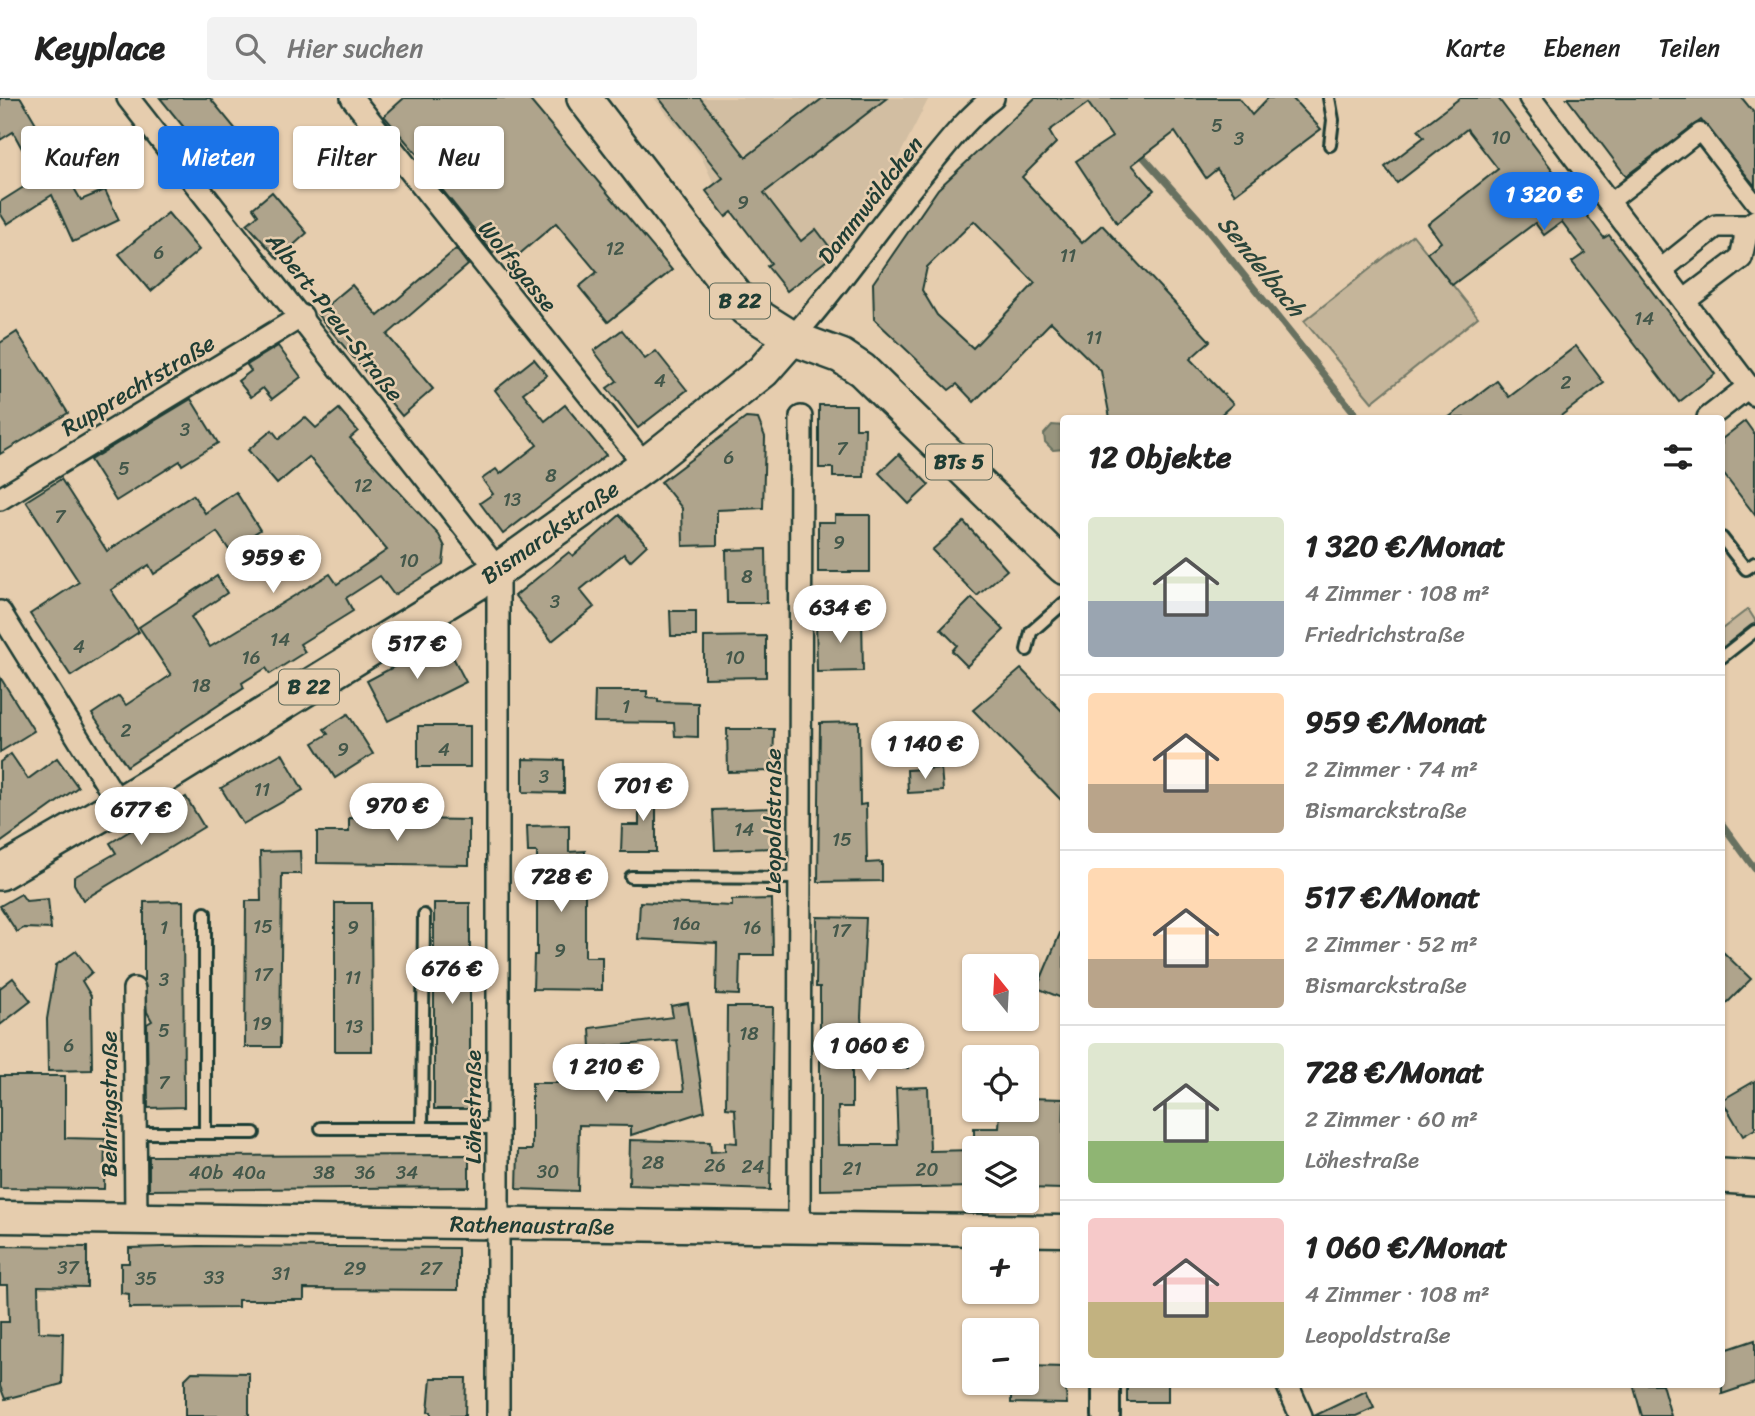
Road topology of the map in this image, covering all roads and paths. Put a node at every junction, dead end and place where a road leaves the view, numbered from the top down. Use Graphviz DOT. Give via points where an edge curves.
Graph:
graph roads {
  1 [pos="128,98"];
  2 [pos="352,98"];
  3 [pos="584,98"];
  4 [pos="993,98"];
  5 [pos="1329,98"];
  6 [pos="1530,98"];
  7 [pos="970,104"];
  8 [pos="1330,145"];
  9 [pos="1609,203"];
  10 [pos="1755,203"];
  11 [pos="1751,223"];
  12 [pos="1661,270"];
  13 [pos="1684,301"];
  14 [pos="302,316"];
  15 [pos="792,338"];
  16 [pos="1752,391"];
  17 [pos="1714,415"];
  18 [pos="802,416"];
  19 [pos="645,465"];
  20 [pos="0,499"];
  21 [pos="1725,542"];
  22 [pos="1060,563"];
  23 [pos="1755,563"];
  24 [pos="498,570"];
  25 [pos="1060,607"];
  26 [pos="0,612"];
  27 [pos="1755,631"];
  28 [pos="1027,650"];
  29 [pos="1725,655"];
  30 [pos="119,804"];
  31 [pos="0,873"];
  32 [pos="631,877"];
  33 [pos="799,878"];
  34 [pos="205,913"];
  35 [pos="424,915"];
  36 [pos="134,989"];
  37 [pos="321,1128"];
  38 [pos="422,1128"];
  39 [pos="499,1128"];
  40 [pos="135,1133"];
  41 [pos="205,1133"];
  42 [pos="254,1133"];
  43 [pos="0,1217"];
  44 [pos="136,1219"];
  45 [pos="498,1224"];
  46 [pos="799,1226"];
  47 [pos="1060,1231"];
  48 [pos="1106,1388"];
  49 [pos="1289,1388"];
  50 [pos="498,1416"];
  51 [pos="1106,1416"];
  52 [pos="1301,1416"];
  1 -- 14 [label="street, Albert-Preu-Straße"];
  2 -- 19 [label="street, Wolfsgasse"];
  3 -- 15 [label="main road, B 22" via="746,309"];
  4 -- 7 [label="street, Dammwäldchen"];
  5 -- 8 [label="lane" via="1333,120"];
  6 -- 9 [label="street"];
  7 -- 15 [label="street, Dammwäldchen" via="832,294"];
  9 -- 10 [label="street" via="1700,132"];
  9 -- 12 [label="street"];
  11 -- 12 [label="street" via="1716,226"];
  11 -- 13 [label="street" via="1741,258"];
  12 -- 13 [label="street"];
  13 -- 16 [label="street"];
  14 -- 20 [label="street, Rupprechtstraße"];
  14 -- 24 [label="street, Albert-Preu-Straße"];
  15 -- 19 [label="main road, Bismarckstraße / B 22" via="763,371"];
  15 -- 22 [label="main road, BTs 5" via="841,356 862,370"];
  16 -- 17 [label="street"];
  18 -- 33 [label="street, Leopoldstraße"];
  19 -- 24 [label="main road, Bismarckstraße / B 22"];
  21 -- 23 [label="lane" via="1746,569"];
  24 -- 30 [label="main road, Bismarckstraße / B 22"];
  24 -- 39 [label="street, Löhestraße"];
  25 -- 28 [label="lane" via="1031,632"];
  26 -- 30 [label="street"];
  27 -- 29 [label="lane"];
  30 -- 31 [label="main road, Bismarckstraße / B 22"];
  32 -- 33 [label="lane"];
  33 -- 46 [label="street, Leopoldstraße"];
  34 -- 41 [label="lane"];
  35 -- 38 [label="lane"];
  36 -- 40 [label="street, Behringstraße"];
  37 -- 38 [label="lane"];
  38 -- 39 [label="lane"];
  39 -- 45 [label="street, Löhestraße"];
  40 -- 41 [label="lane"];
  40 -- 44 [label="street, Behringstraße"];
  41 -- 42 [label="lane"];
  43 -- 44 [label="main road, Rathenaustraße"];
  44 -- 45 [label="main road, Rathenaustraße"];
  45 -- 46 [label="main road, Rathenaustraße"];
  45 -- 50 [label="street, Löhestraße"];
  46 -- 47 [label="main road, Rathenaustraße"];
  48 -- 51 [label="street"];
  49 -- 52 [label="street"];
}
